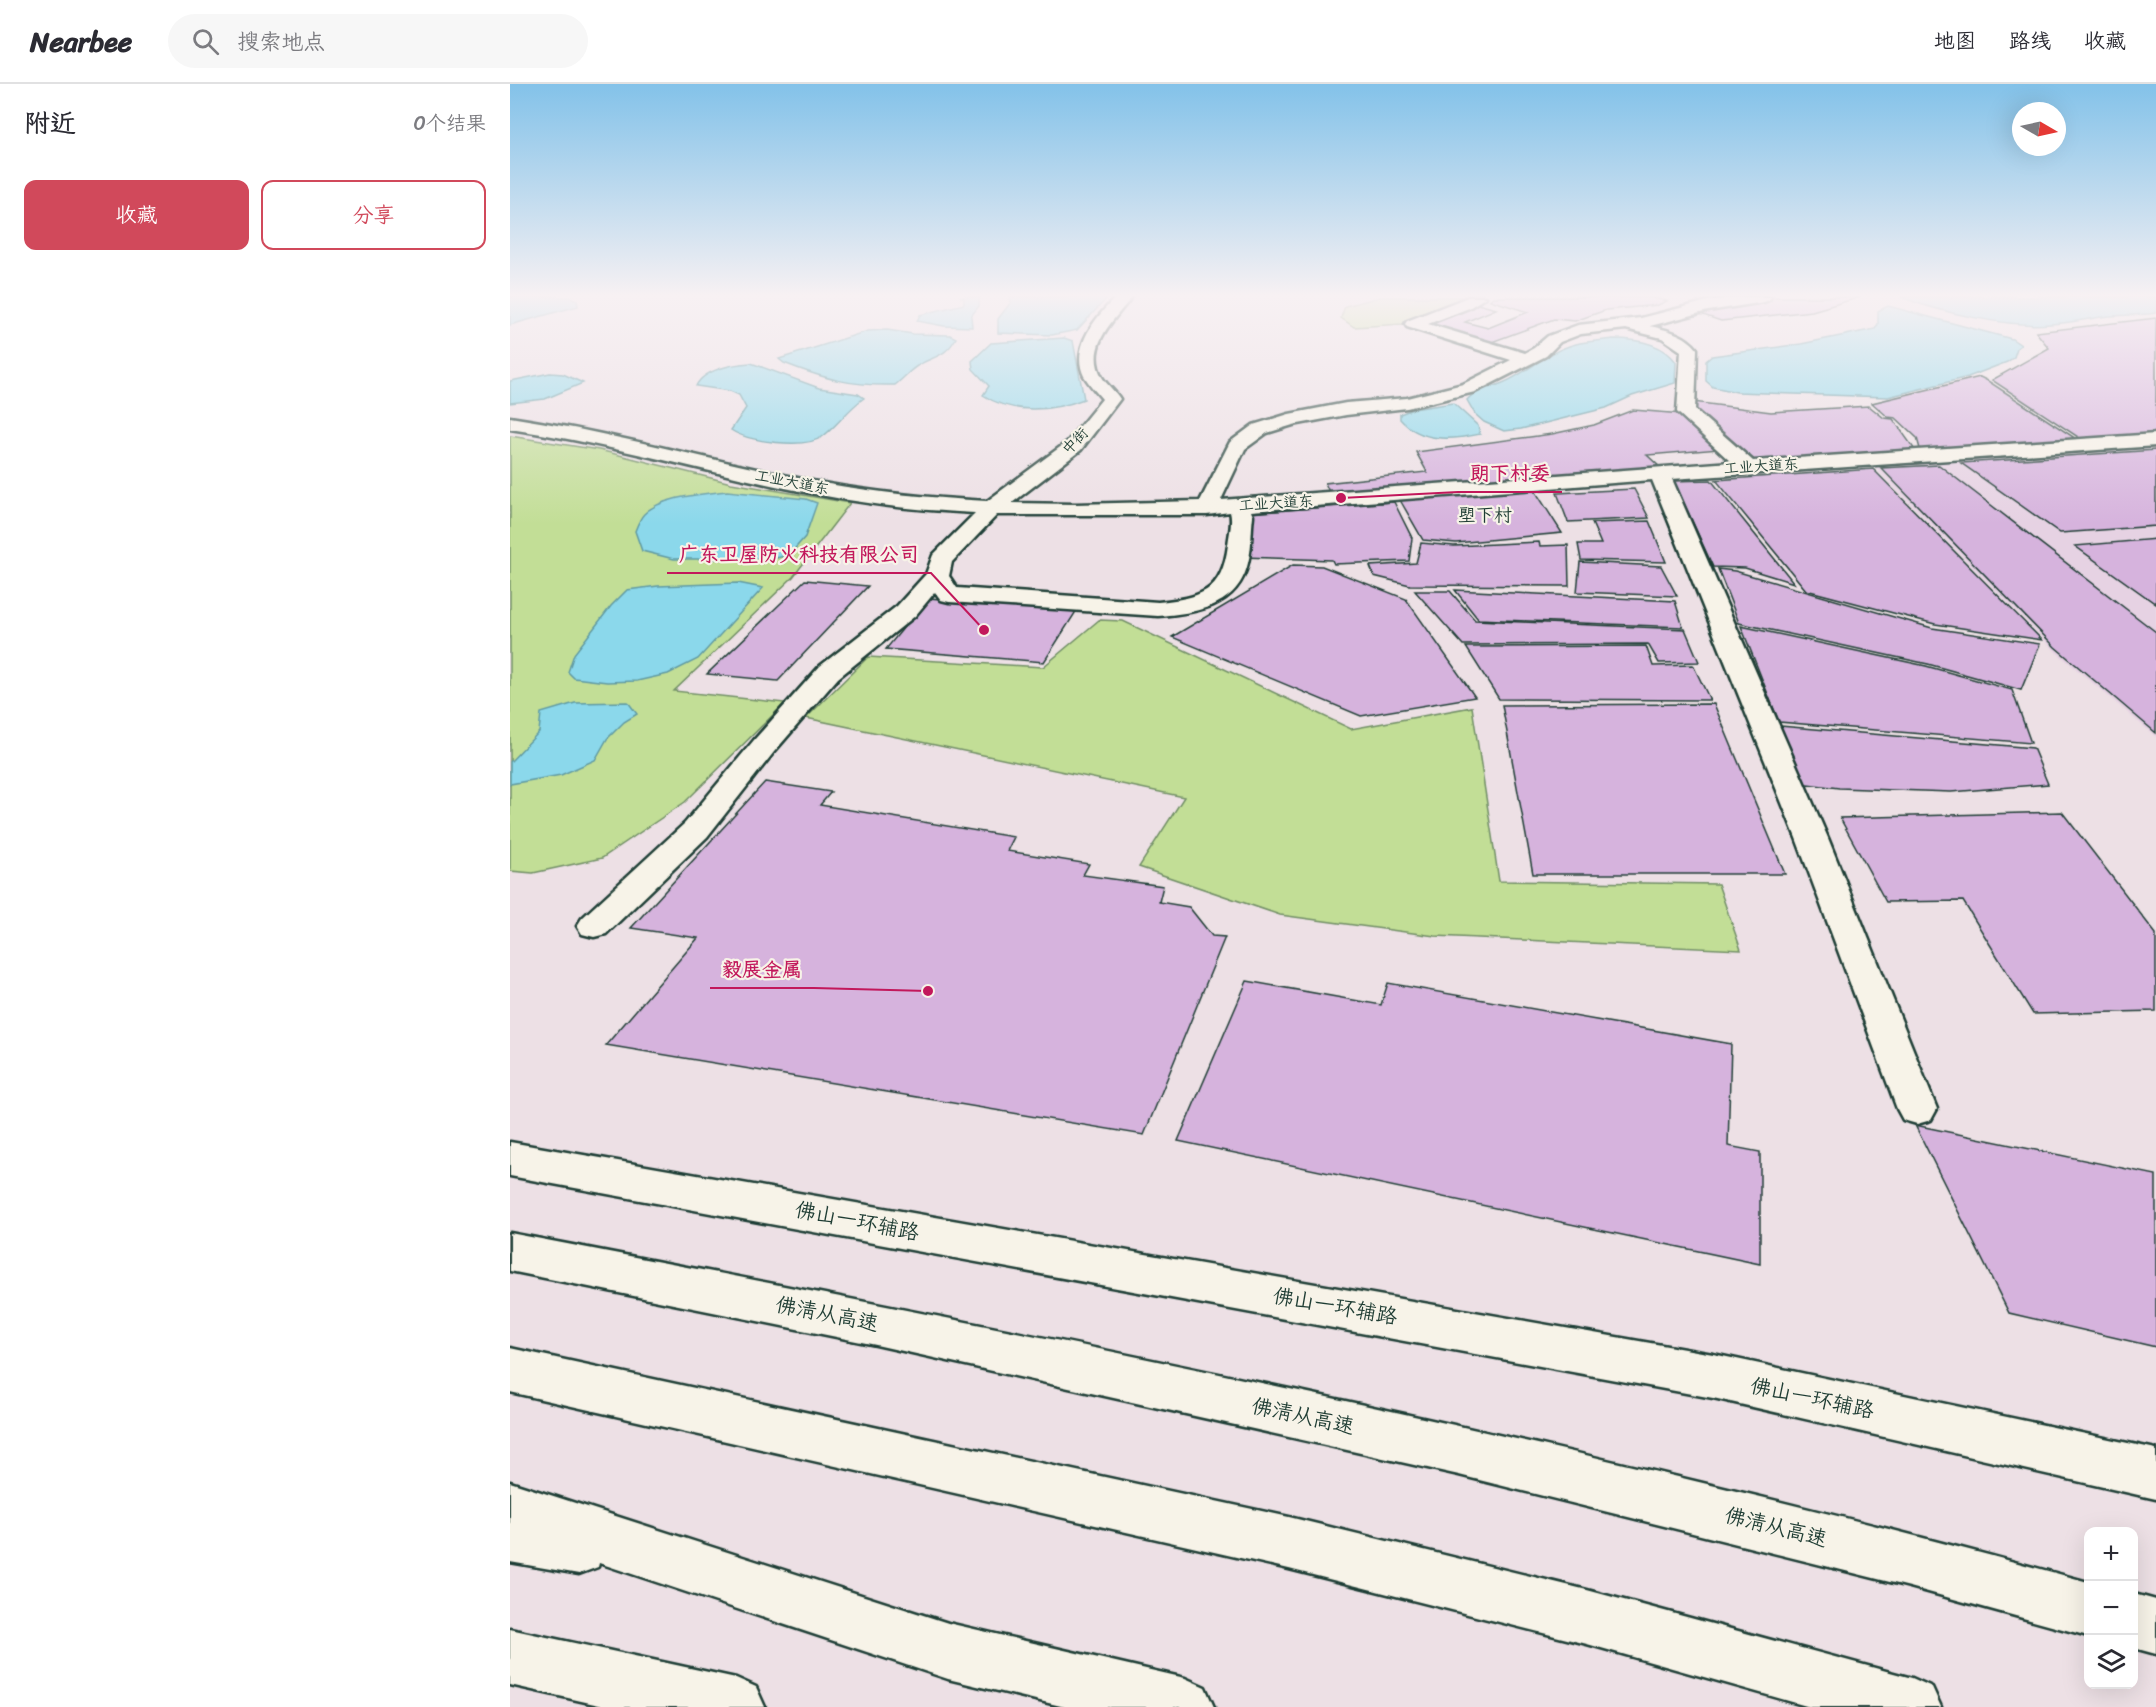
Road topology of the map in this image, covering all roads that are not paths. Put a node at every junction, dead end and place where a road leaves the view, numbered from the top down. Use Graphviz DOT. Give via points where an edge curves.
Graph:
graph roads {
  1 [pos="1092,373"];
  2 [pos="1499,373"];
  3 [pos="1688,373"];
  4 [pos="510,423"];
  5 [pos="2156,440"];
  6 [pos="1748,467"];
  7 [pos="1659,473"];
  8 [pos="1238,506"];
  9 [pos="993,507"];
  10 [pos="1207,509"];
  11 [pos="937,576"];
  12 [pos="594,926"];
  13 [pos="1917,1109"];
  14 [pos="510,1159"];
  15 [pos="510,1252"];
  16 [pos="510,1370"];
  17 [pos="2156,1474"];
  18 [pos="510,1508"];
  19 [pos="510,1536"];
  20 [pos="692,1567"];
  21 [pos="2084,1608"];
  22 [pos="2138,1622"];
  23 [pos="2156,1627"];
  24 [pos="510,1657"];
  25 [pos="736,1707"];
  26 [pos="1185,1707"];
  27 [pos="1912,1707"];
  1 -- 9 [label="main road, 中街" via="1111,399 1074,446"];
  2 -- 10 [label="main road" via="1469,388 1437,397 1346,409 1260,429 1237,446"];
  3 -- 6 [label="main road" via="1686,412"];
  4 -- 9 [label="main road, 工业大道东" via="551,428 780,481 923,504"];
  5 -- 6 [label="main road, 工业大道东"];
  6 -- 7 [label="main road, 工业大道东"];
  7 -- 8 [label="main road, 工业大道东"];
  7 -- 13 [label="main road" via="1812,838"];
  8 -- 10 [label="main road, 工业大道东"];
  8 -- 11 [label="main road" via="1242,516 1237,563 1231,579 1217,595 1192,606 1158,609 949,595"];
  9 -- 10 [label="main road, 工业大道东"];
  9 -- 11 [label="main road" via="941,560"];
  11 -- 12 [label="main road" via="906,611 829,672 696,830"];
  14 -- 17 [label="main road, 佛山一环辅路" via="1609,1356"];
  15 -- 21 [label="main road, 佛清从高速" via="876,1324 1448,1448"];
  16 -- 27 [label="main road" via="1289,1543 1587,1617"];
  18 -- 20 [label="main road"];
  19 -- 20 [label="main road"];
  20 -- 26 [label="main road" via="948,1651"];
  22 -- 23 [label="main road"];
  24 -- 25 [label="main road"];
}
